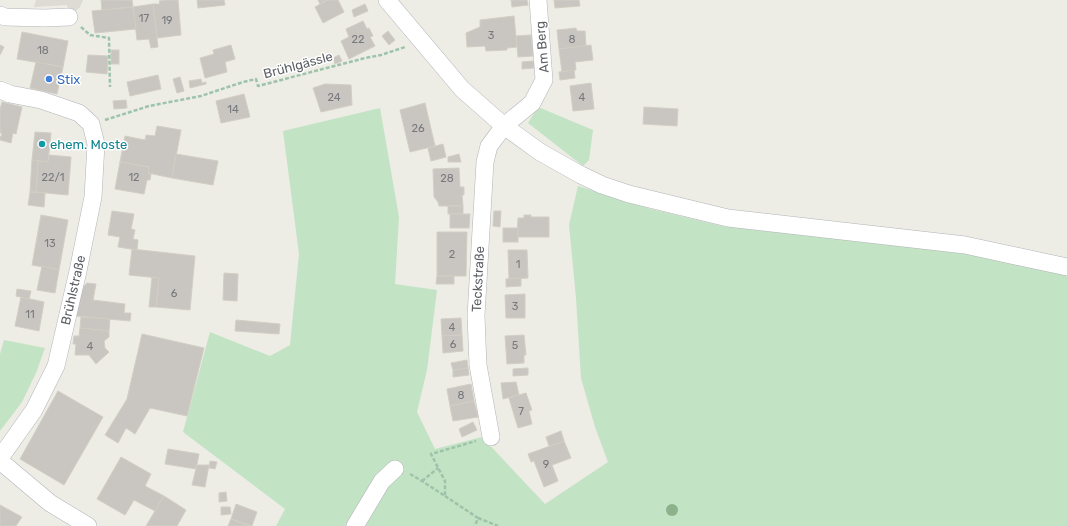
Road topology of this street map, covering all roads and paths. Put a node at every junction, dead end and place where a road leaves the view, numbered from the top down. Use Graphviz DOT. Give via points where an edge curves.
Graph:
graph roads {
  1 [pos="386,0"];
  2 [pos="538,0"];
  3 [pos="0,15"];
  4 [pos="69,17"];
  5 [pos="423,42"];
  6 [pos="110,87"];
  7 [pos="0,90"];
  8 [pos="85,119"];
  9 [pos="504,126"];
  10 [pos="1067,267"];
  11 [pos="491,437"];
  12 [pos="0,458"];
  13 [pos="0,461"];
  14 [pos="438,468"];
  15 [pos="395,469"];
  16 [pos="422,481"];
  17 [pos="445,496"];
  18 [pos="478,518"];
  19 [pos="88,526"];
  20 [pos="355,526"];
  21 [pos="475,526"];
  22 [pos="498,526"];
  1 -- 5 [label="street"];
  2 -- 9 [label="street, Am Berg" via="544,80 532,103"];
  3 -- 4 [label="street"];
  4 -- 6 [label="path" via="90,35 109,38"];
  5 -- 8 [label="path, Brühlgässle" via="258,86 256,79 202,96"];
  5 -- 9 [label="street" via="462,89"];
  7 -- 8 [label="street" via="41,100"];
  8 -- 12 [label="street, Brühlstraße" via="96,144 93,196 56,366 34,410"];
  9 -- 10 [label="street" via="540,152 581,175 629,194 728,218 965,245"];
  9 -- 11 [label="street, Teckstraße" via="489,146 485,162 476,308 478,365"];
  11 -- 14 [label="path" via="431,454"];
  13 -- 19 [label="street" via="50,503"];
  14 -- 16 [label="path"];
  14 -- 17 [label="path" via="445,481"];
  15 -- 16 [label="path" via="409,473"];
  15 -- 20 [label="street" via="382,481"];
  16 -- 17 [label="path"];
  17 -- 18 [label="path"];
  18 -- 21 [label="path"];
  18 -- 22 [label="path"];
}
